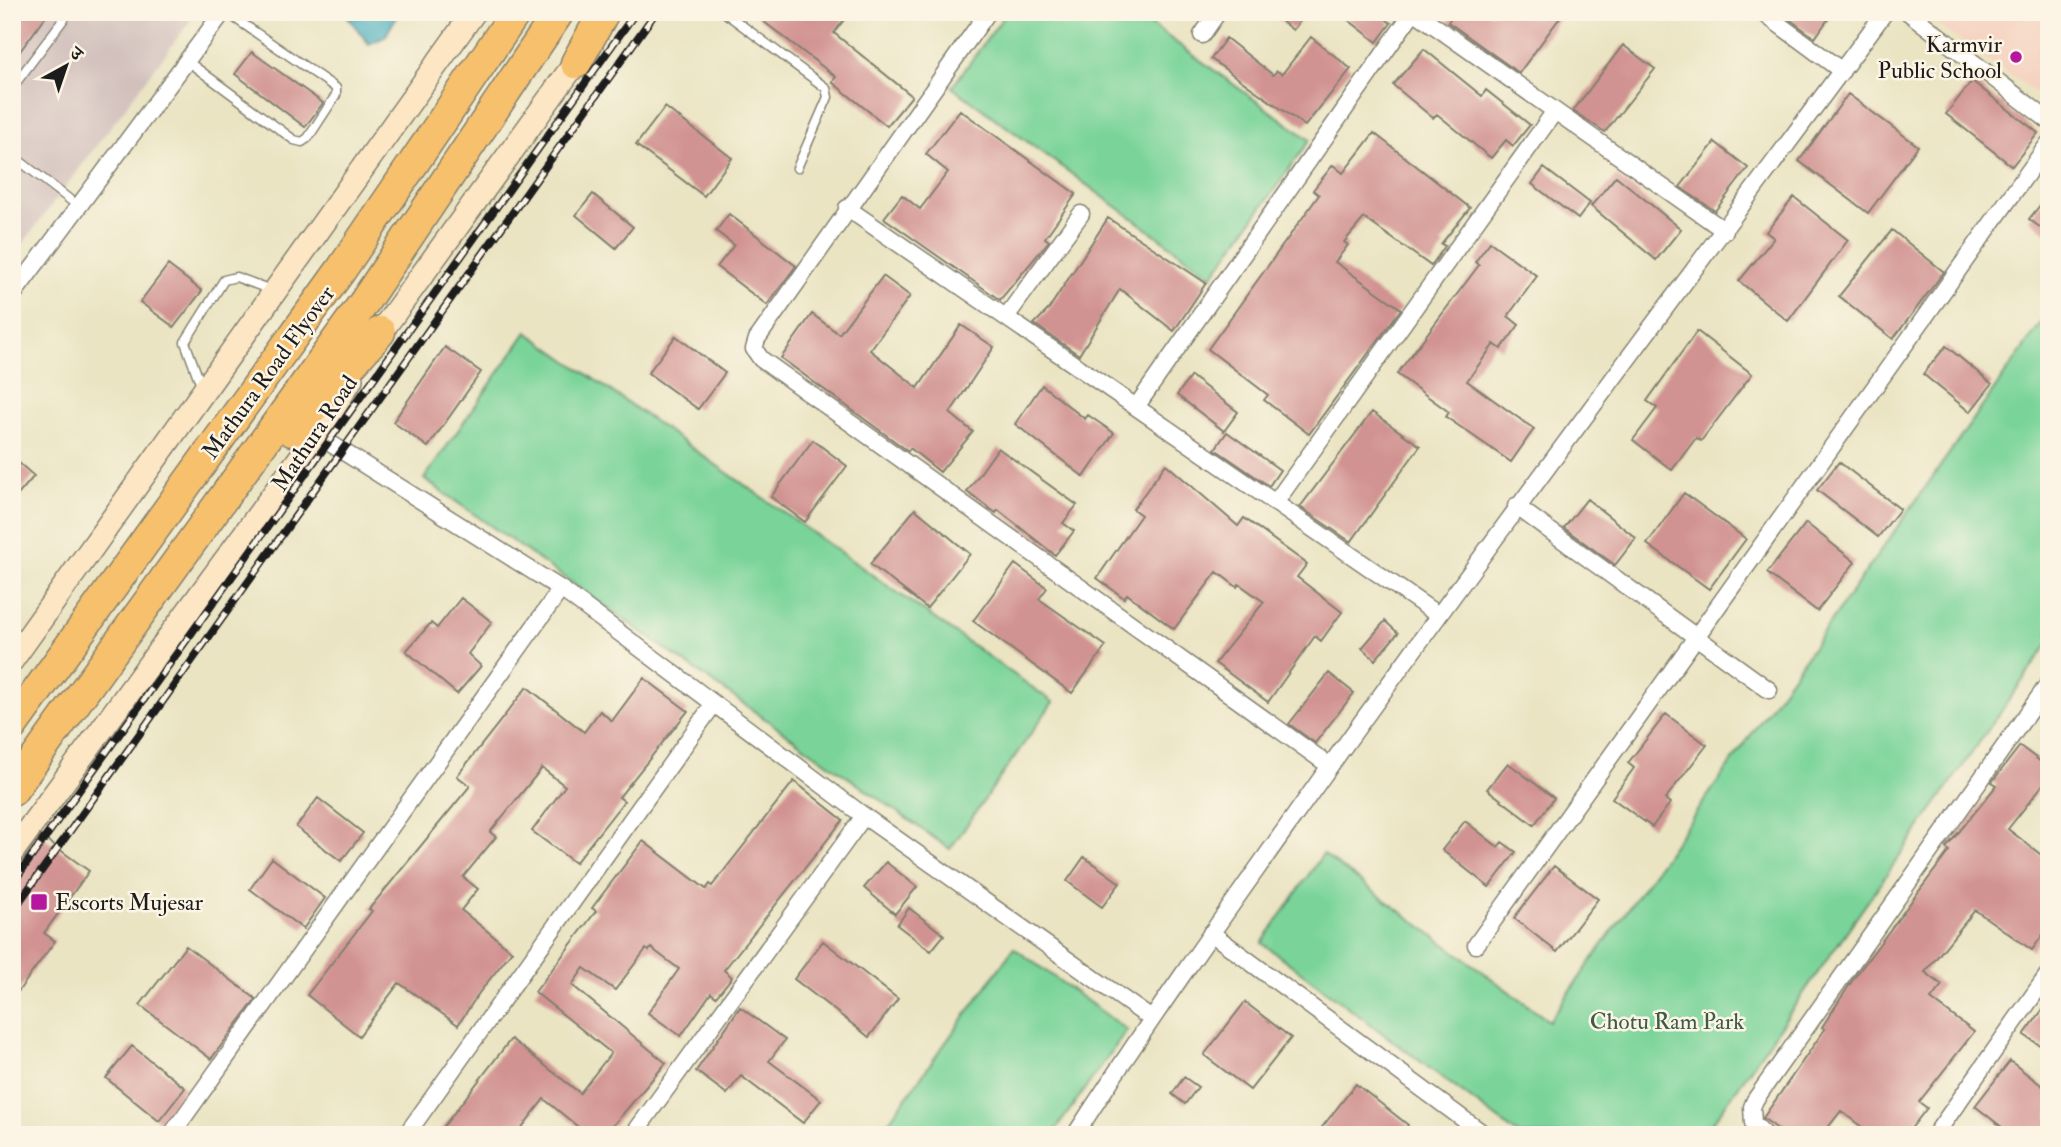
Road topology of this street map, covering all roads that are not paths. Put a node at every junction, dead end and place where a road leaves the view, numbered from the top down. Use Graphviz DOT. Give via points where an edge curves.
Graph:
graph roads {
  1 [pos="69,12"];
  2 [pos="225,12"];
  3 [pos="474,12"];
  4 [pos="559,12"];
  5 [pos="604,12"];
  6 [pos="613,12"];
  7 [pos="724,12"];
  8 [pos="988,12"];
  9 [pos="1218,12"];
  10 [pos="1414,12"];
  11 [pos="1762,12"];
  12 [pos="1885,12"];
  13 [pos="1908,12"];
  14 [pos="512,17"];
  15 [pos="1202,35"];
  16 [pos="187,61"];
  17 [pos="576,63"];
  18 [pos="1842,71"];
  19 [pos="12,88"];
  20 [pos="1555,111"];
  21 [pos="2049,121"];
  22 [pos="2049,143"];
  23 [pos="12,155"];
  24 [pos="797,168"];
  25 [pos="78,206"];
  26 [pos="847,208"];
  27 [pos="1081,214"];
  28 [pos="1726,231"];
  29 [pos="277,292"];
  30 [pos="12,296"];
  31 [pos="1006,317"];
  32 [pos="380,332"];
  33 [pos="204,394"];
  34 [pos="1136,407"];
  35 [pos="317,435"];
  36 [pos="1275,502"];
  37 [pos="1516,506"];
  38 [pos="212,514"];
  39 [pos="561,589"];
  40 [pos="1438,615"];
  41 [pos="1696,637"];
  42 [pos="14,655"];
  43 [pos="2049,683"];
  44 [pos="1769,690"];
  45 [pos="713,705"];
  46 [pos="12,726"];
  47 [pos="1330,766"];
  48 [pos="12,791"];
  49 [pos="864,816"];
  50 [pos="12,852"];
  51 [pos="1211,933"];
  52 [pos="1476,945"];
  53 [pos="2049,973"];
  54 [pos="1150,1018"];
  55 [pos="171,1135"];
  56 [pos="406,1135"];
  57 [pos="633,1135"];
  58 [pos="1075,1135"];
  59 [pos="1485,1135"];
  60 [pos="1765,1135"];
  61 [pos="1935,1135"];
  1 -- 19 [label="lane"];
  2 -- 16 [label="street"];
  2 -- 16 [label="lane" via="335,88 336,95 308,138 294,141"];
  3 -- 29 [label="main road"];
  4 -- 38 [label="highway, Mathura Road" via="363,304"];
  5 -- 17 [label="highway"];
  6 -- 17 [label="main road, Mathura Road"];
  7 -- 24 [label="lane" via="825,88 828,97"];
  8 -- 26 [label="street"];
  9 -- 15 [label="street"];
  10 -- 20 [label="street"];
  10 -- 34 [label="street"];
  11 -- 18 [label="street"];
  12 -- 18 [label="street"];
  13 -- 21 [label="street"];
  14 -- 46 [label="highway, Mathura Road Flyover" via="341,270"];
  16 -- 25 [label="street"];
  17 -- 32 [label="main road, Mathura Road"];
  18 -- 28 [label="street"];
  20 -- 28 [label="street"];
  20 -- 36 [label="street"];
  22 -- 41 [label="street"];
  23 -- 25 [label="lane"];
  25 -- 30 [label="street"];
  26 -- 31 [label="street"];
  26 -- 47 [label="street" via="757,339 754,349 761,359"];
  27 -- 31 [label="street"];
  28 -- 37 [label="street"];
  29 -- 33 [label="main road"];
  29 -- 33 [label="lane" via="236,278 224,280 184,342"];
  31 -- 34 [label="street"];
  32 -- 35 [label="main road, Mathura Road"];
  32 -- 38 [label="highway"];
  33 -- 42 [label="main road"];
  34 -- 36 [label="street"];
  35 -- 39 [label="street"];
  35 -- 50 [label="main road, Mathura Road"];
  36 -- 40 [label="street"];
  37 -- 40 [label="street"];
  37 -- 41 [label="street"];
  38 -- 48 [label="highway"];
  39 -- 45 [label="street"];
  39 -- 55 [label="street"];
  40 -- 47 [label="street"];
  41 -- 44 [label="street"];
  41 -- 52 [label="street"];
  43 -- 60 [label="street" via="1755,1100 1753,1123"];
  45 -- 49 [label="street"];
  45 -- 56 [label="street"];
  47 -- 51 [label="street"];
  49 -- 54 [label="street"];
  49 -- 57 [label="street"];
  51 -- 54 [label="street"];
  51 -- 59 [label="street"];
  53 -- 61 [label="street"];
  54 -- 58 [label="street"];
}
